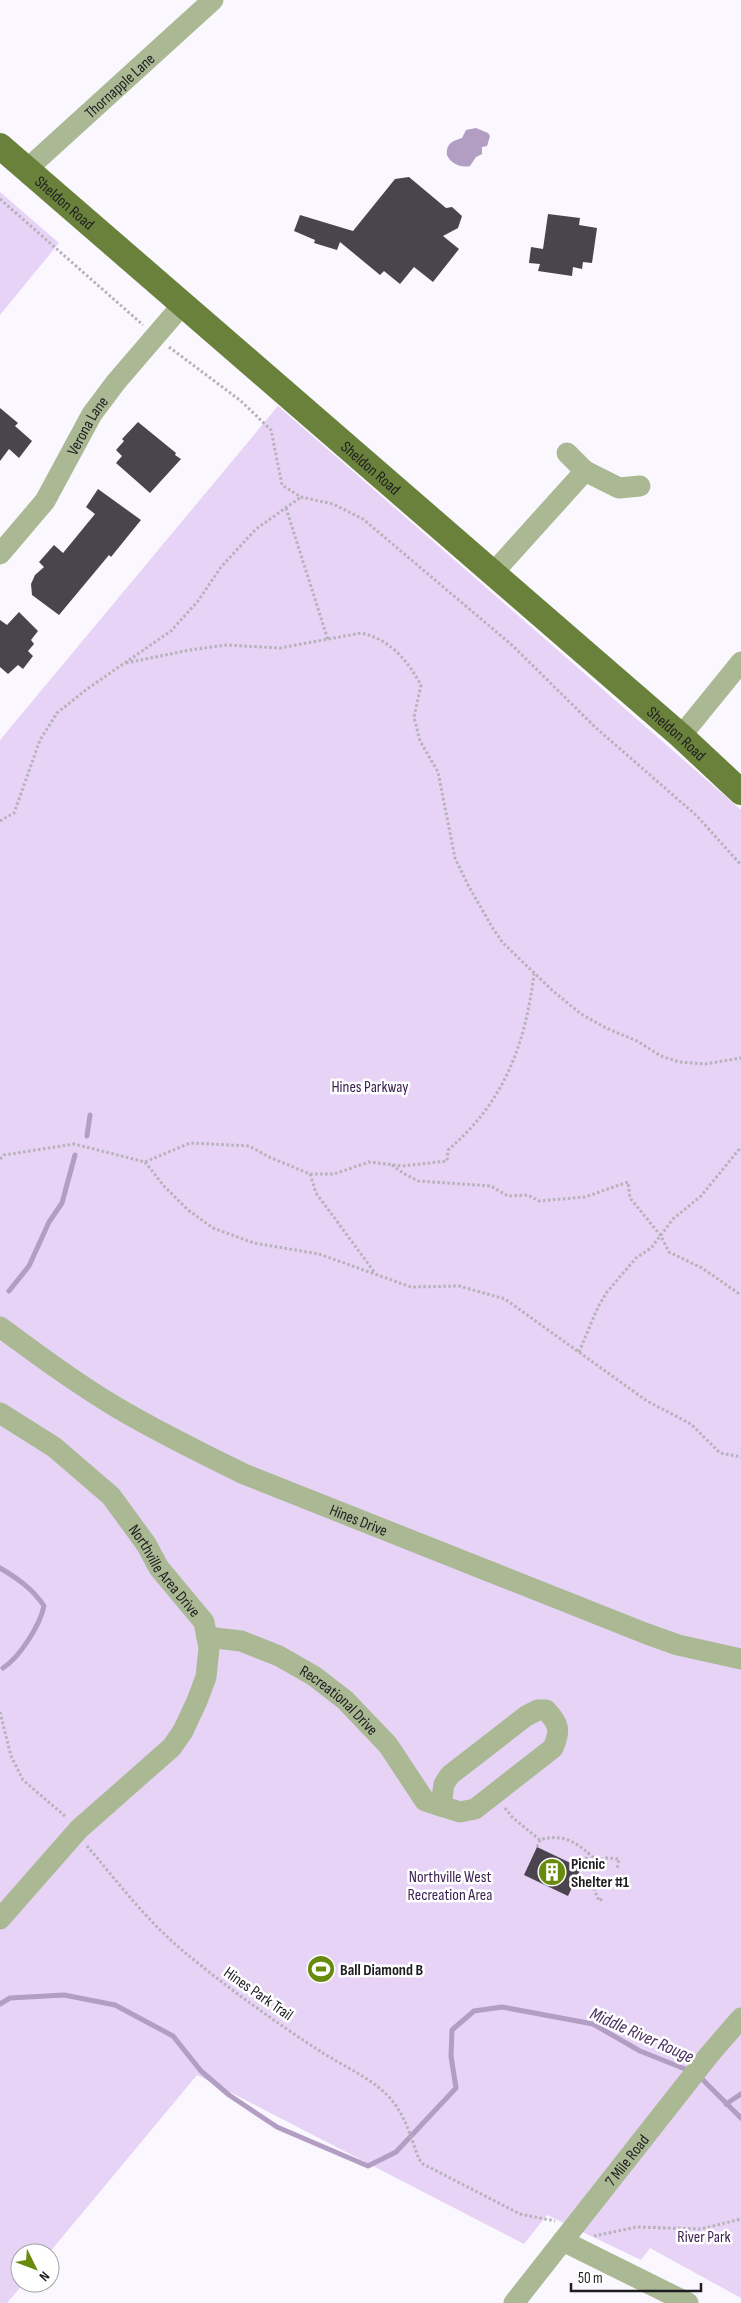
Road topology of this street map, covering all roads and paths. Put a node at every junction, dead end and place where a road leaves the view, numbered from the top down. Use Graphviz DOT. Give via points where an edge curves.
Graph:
graph roads {
  1 [pos="213,0"];
  2 [pos="0,146"];
  3 [pos="26,170"];
  4 [pos="0,199"];
  5 [pos="183,304"];
  6 [pos="156,335"];
  7 [pos="568,453"];
  8 [pos="585,471"];
  9 [pos="640,486"];
  10 [pos="301,497"];
  11 [pos="286,508"];
  12 [pos="0,554"];
  13 [pos="493,573"];
  14 [pos="328,640"];
  15 [pos="741,662"];
  16 [pos="126,664"];
  17 [pos="681,736"];
  18 [pos="741,792"];
  19 [pos="0,821"];
  20 [pos="741,865"];
  21 [pos="534,974"];
  22 [pos="741,1058"];
  23 [pos="741,1147"];
  24 [pos="0,1152"];
  25 [pos="4,1155"];
  26 [pos="0,1159"];
  27 [pos="145,1162"];
  28 [pos="392,1164"];
  29 [pos="310,1174"];
  30 [pos="661,1236"];
  31 [pos="375,1273"];
  32 [pos="741,1295"];
  33 [pos="0,1328"];
  34 [pos="580,1352"];
  35 [pos="0,1413"];
  36 [pos="741,1457"];
  37 [pos="207,1637"];
  38 [pos="741,1659"];
  39 [pos="0,1712"];
  40 [pos="494,1794"];
  41 [pos="441,1806"];
  42 [pos="79,1829"];
  43 [pos="540,1840"];
  44 [pos="537,1847"];
  45 [pos="589,1853"];
  46 [pos="597,1861"];
  47 [pos="581,1868"];
  48 [pos="617,1870"];
  49 [pos="593,1874"];
  50 [pos="603,1882"];
  51 [pos="602,1899"];
  52 [pos="0,1918"];
  53 [pos="741,2018"];
  54 [pos="741,2219"];
  55 [pos="562,2231"];
  56 [pos="589,2237"];
  57 [pos="514,2303"];
  58 [pos="688,2303"];
  1 -- 3 [label="street, Thornapple Lane"];
  2 -- 3 [label="main road, Sheldon Road"];
  3 -- 5 [label="main road, Sheldon Road"];
  4 -- 6 [label="path"];
  5 -- 6 [label="street, Verona Lane"];
  5 -- 13 [label="main road, Sheldon Road"];
  6 -- 10 [label="path" via="241,401 271,430 282,485"];
  6 -- 12 [label="street, Verona Lane" via="92,414 45,501"];
  7 -- 8 [label="street"];
  8 -- 9 [label="street" via="619,488"];
  8 -- 13 [label="street"];
  10 -- 11 [label="path"];
  10 -- 20 [label="path" via="333,504 363,520 513,646 595,727 697,816"];
  11 -- 14 [label="path"];
  11 -- 16 [label="path" via="256,528 171,630"];
  13 -- 17 [label="main road, Sheldon Road"];
  14 -- 16 [label="path" via="280,648 226,645"];
  14 -- 21 [label="path" via="361,633 374,636 389,644 410,667 421,685 414,717 420,740 438,772 455,858 492,927"];
  15 -- 17 [label="street"];
  16 -- 19 [label="path" via="57,713 40,740 14,813"];
  17 -- 18 [label="main road, Sheldon Road"];
  21 -- 22 [label="path" via="581,1014 661,1056 679,1062 705,1064"];
  21 -- 28 [label="path" via="518,1052 496,1096 470,1132 448,1150 447,1161 402,1166"];
  23 -- 30 [label="path" via="701,1196 673,1220"];
  24 -- 25 [label="path"];
  25 -- 26 [label="path"];
  25 -- 27 [label="path" via="74,1144"];
  27 -- 29 [label="path" via="190,1143 249,1146"];
  27 -- 31 [label="path" via="188,1210 213,1228 254,1242 319,1254"];
  28 -- 29 [label="path" via="369,1162 334,1174"];
  28 -- 30 [label="path" via="418,1181 491,1186 508,1196 528,1195 539,1201 585,1197 628,1182 630,1198"];
  29 -- 31 [label="path" via="316,1193"];
  30 -- 32 [label="path" via="669,1252 702,1268"];
  30 -- 34 [label="path" via="631,1263 607,1292"];
  31 -- 34 [label="path" via="411,1287 459,1286 505,1299"];
  33 -- 38 [label="street, Hines Drive" via="116,1407 244,1474 647,1634 678,1645"];
  34 -- 36 [label="path" via="647,1401 690,1424 720,1453"];
  35 -- 37 [label="street, Northville Area Drive" via="54,1447 111,1496 159,1568 204,1622"];
  37 -- 41 [label="street, Recreational Drive" via="241,1641 280,1656 314,1676 345,1700 388,1745 425,1801"];
  37 -- 42 [label="street, Northville Area Drive" via="206,1677 183,1731 172,1747"];
  39 -- 42 [label="path, Hines Park Trail" via="10,1756 23,1780"];
  40 -- 41 [label="street, Recreational Drive" via="475,1809 460,1812"];
  40 -- 41 [label="street, Recreational Drive" via="553,1748 559,1734 555,1720 546,1710 526,1716 450,1775 444,1784"];
  40 -- 43 [label="path" via="512,1818"];
  42 -- 52 [label="street, Northville Area Drive"];
  42 -- 55 [label="path, Hines Park Trail" via="87,1846 180,1949 219,1980 322,2052 370,2081 390,2098 402,2116 418,2159 423,2164 520,2214"];
  43 -- 44 [label="path"];
  43 -- 45 [label="path" via="567,1840"];
  45 -- 46 [label="path"];
  45 -- 47 [label="path"];
  46 -- 48 [label="path" via="619,1859"];
  46 -- 49 [label="path"];
  49 -- 50 [label="path"];
  49 -- 51 [label="path" via="593,1890 599,1900"];
  53 -- 55 [label="street, 7 Mile Road"];
  54 -- 56 [label="path" via="701,2229 637,2227"];
  55 -- 57 [label="street, 7 Mile Road"];
  55 -- 58 [label="street"];
}
